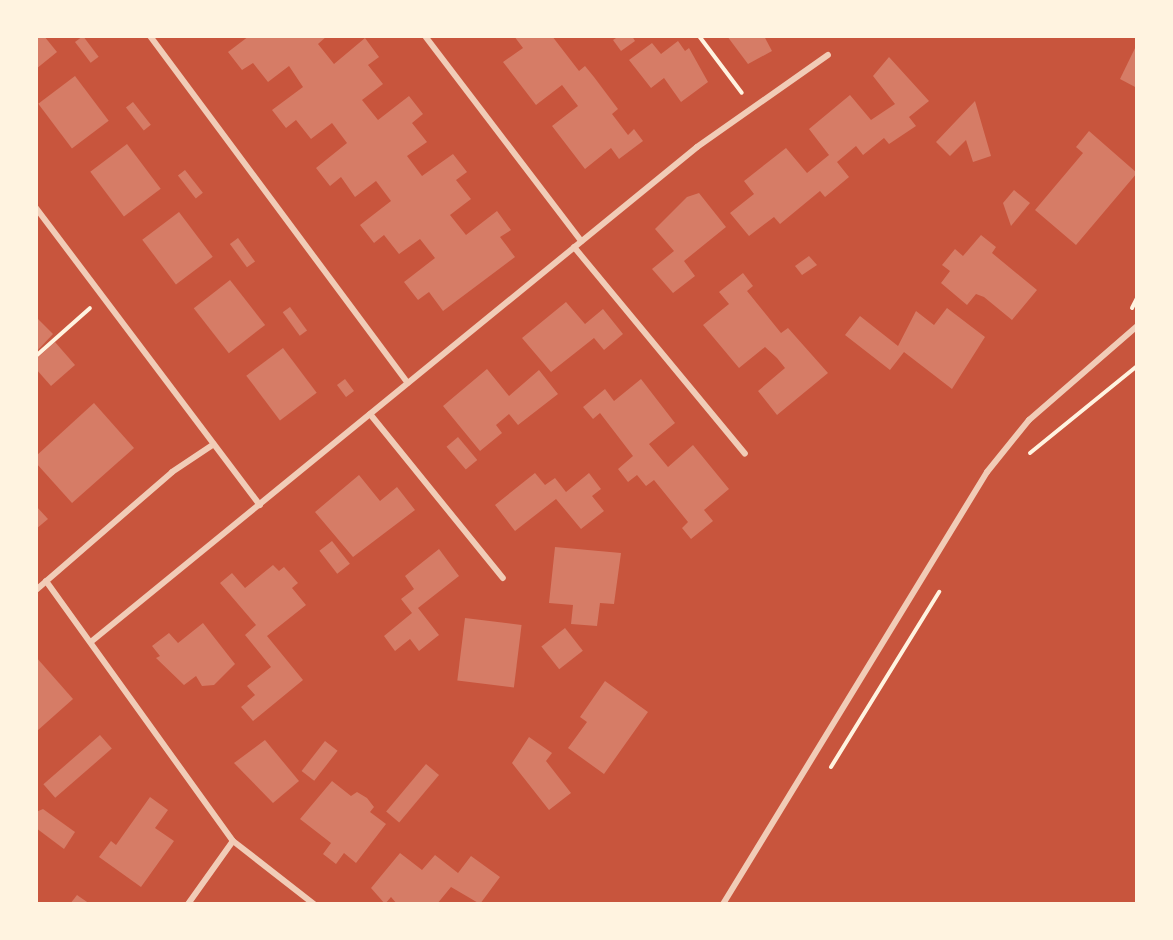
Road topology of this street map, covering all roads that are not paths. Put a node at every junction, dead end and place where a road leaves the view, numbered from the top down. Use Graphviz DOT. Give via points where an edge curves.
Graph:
graph roads {
  1 [pos="150,36"];
  2 [pos="425,36"];
  3 [pos="828,55"];
  4 [pos="36,208"];
  5 [pos="581,241"];
  6 [pos="574,248"];
  7 [pos="1137,326"];
  8 [pos="408,383"];
  9 [pos="370,414"];
  10 [pos="214,444"];
  11 [pos="745,454"];
  12 [pos="260,505"];
  13 [pos="503,578"];
  14 [pos="46,581"];
  15 [pos="36,590"];
  16 [pos="92,641"];
  17 [pos="233,841"];
  18 [pos="188,904"];
  19 [pos="314,904"];
  20 [pos="723,904"];
  1 -- 8 [label="street"];
  2 -- 5 [label="street"];
  3 -- 5 [label="street" via="755,110 697,147"];
  4 -- 10 [label="street"];
  5 -- 6 [label="street"];
  6 -- 8 [label="street"];
  6 -- 11 [label="street"];
  7 -- 20 [label="street" via="1029,420 987,472 800,785"];
  8 -- 9 [label="street"];
  9 -- 12 [label="street"];
  9 -- 13 [label="street"];
  10 -- 12 [label="street"];
  10 -- 14 [label="street" via="172,472"];
  12 -- 16 [label="street"];
  14 -- 15 [label="street"];
  14 -- 16 [label="street"];
  16 -- 17 [label="street"];
  17 -- 18 [label="street"];
  17 -- 19 [label="street"];
}
